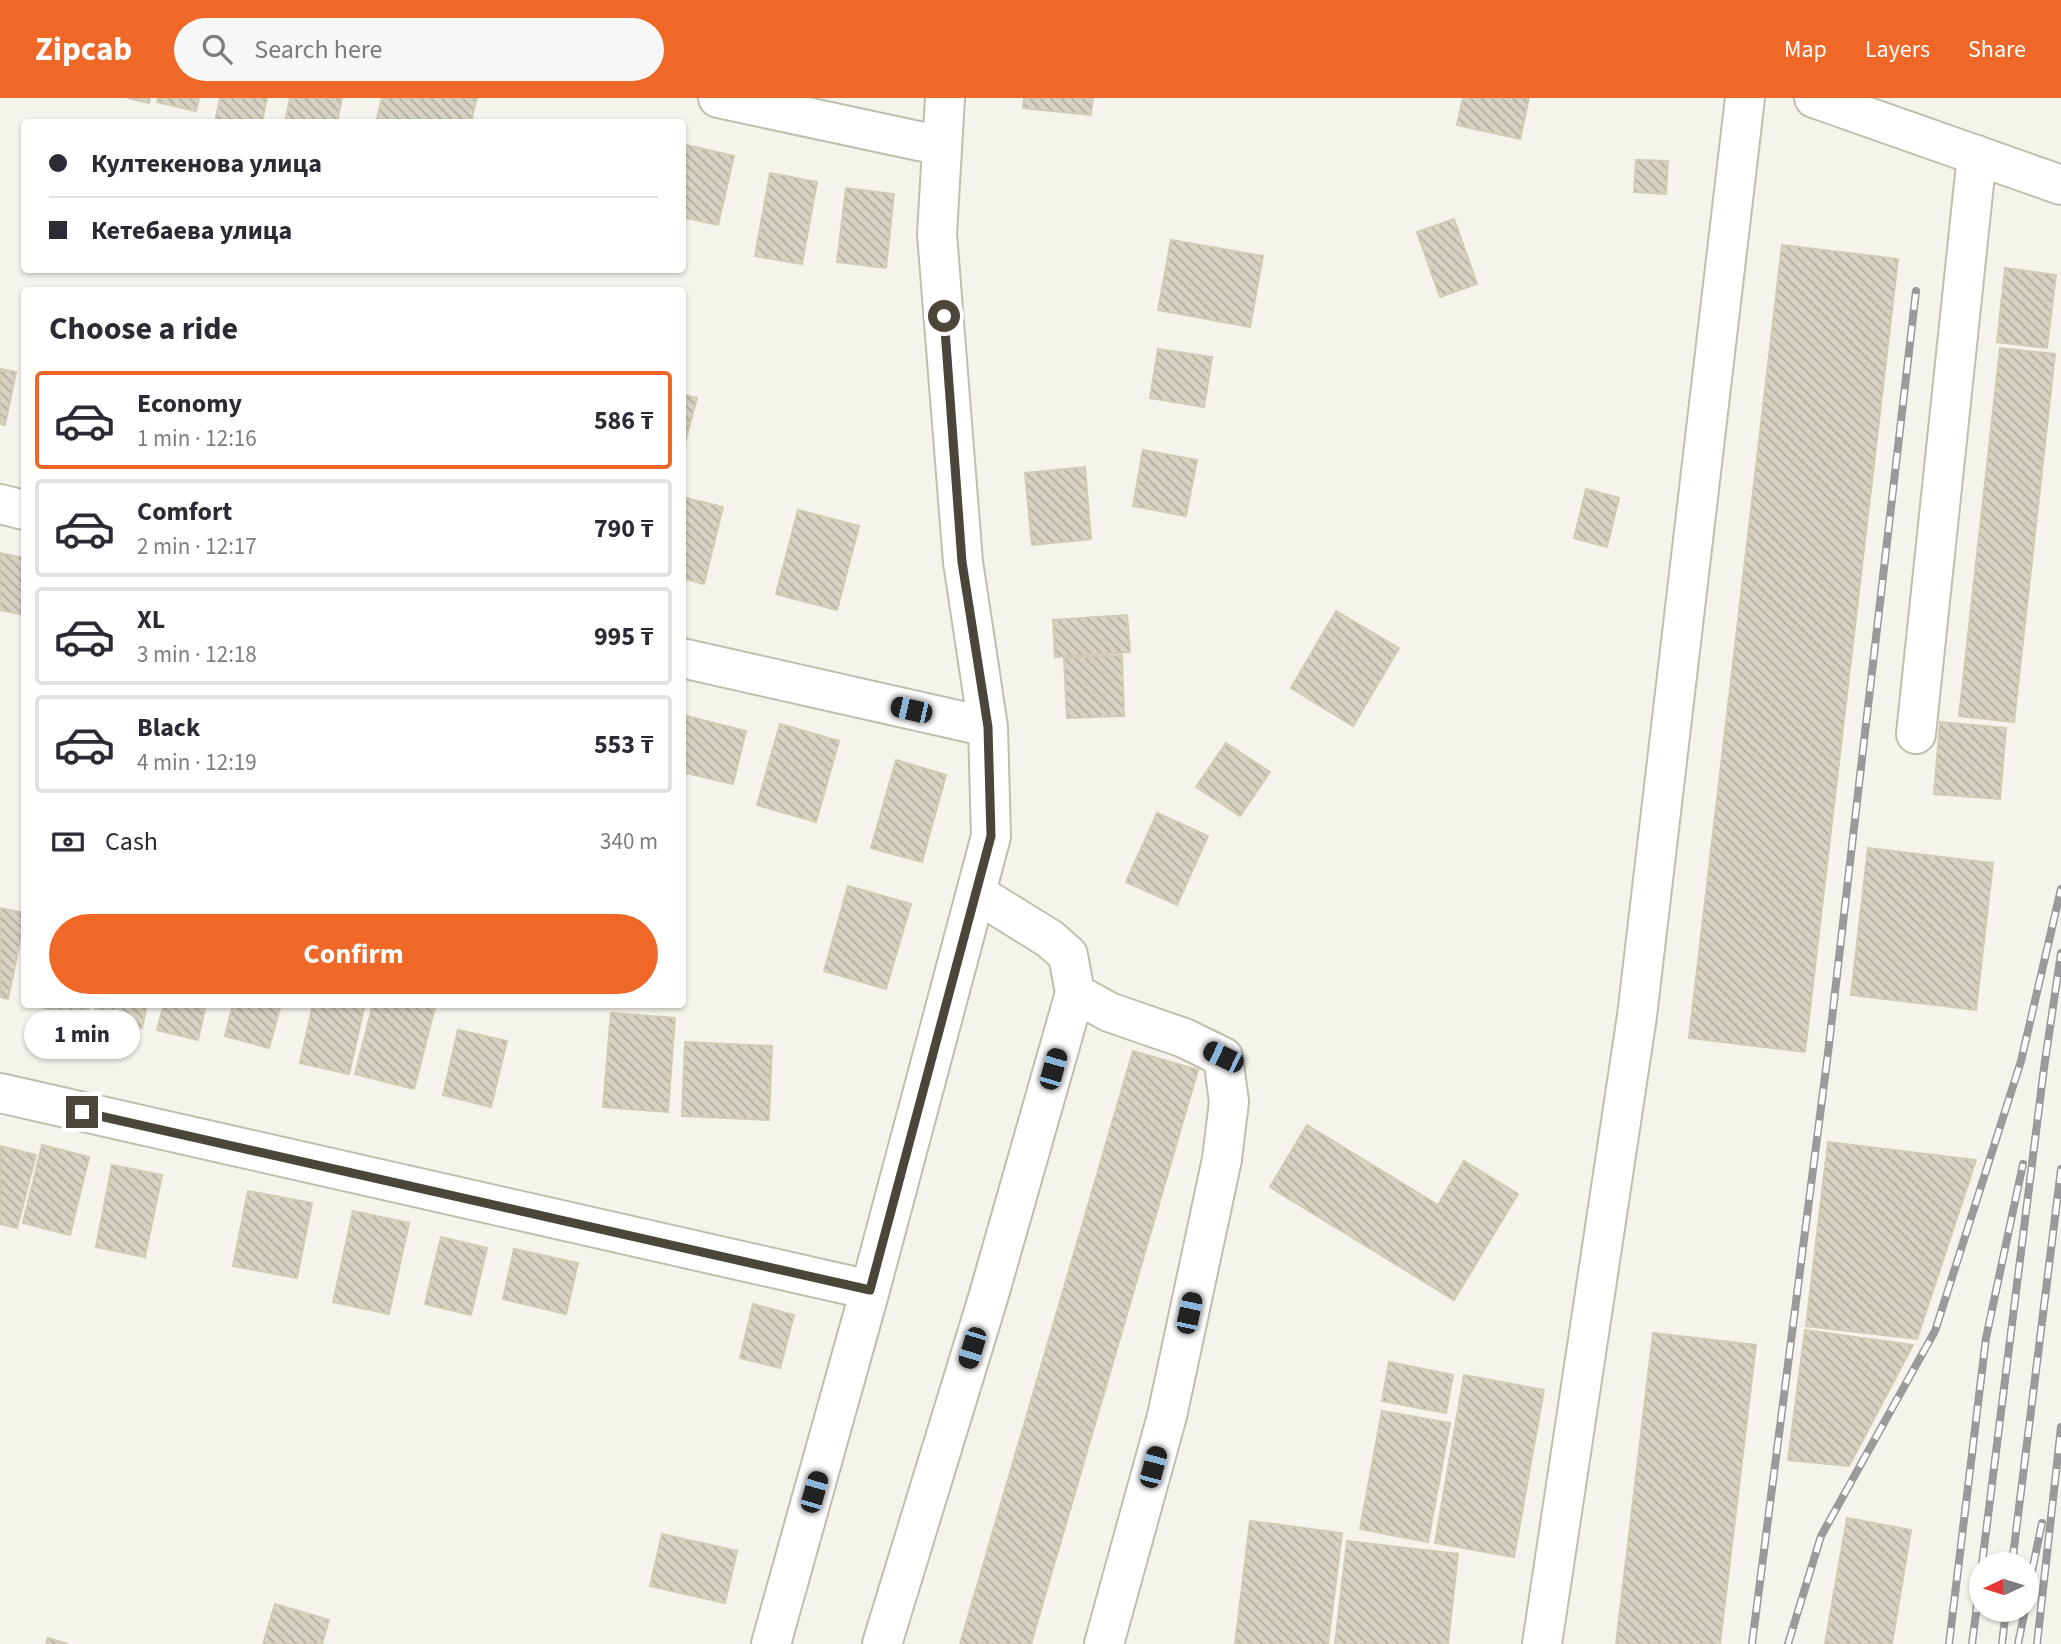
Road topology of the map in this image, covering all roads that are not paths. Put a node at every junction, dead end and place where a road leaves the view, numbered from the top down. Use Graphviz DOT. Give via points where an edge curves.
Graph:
graph roads {
  1 [pos="718,98"];
  2 [pos="945,98"];
  3 [pos="1745,98"];
  4 [pos="1814,98"];
  5 [pos="942,146"];
  6 [pos="1977,155"];
  7 [pos="2061,185"];
  8 [pos="0,504"];
  9 [pos="21,509"];
  10 [pos="686,659"];
  11 [pos="988,727"];
  12 [pos="1916,734"];
  13 [pos="976,893"];
  14 [pos="1075,993"];
  15 [pos="0,1093"];
  16 [pos="870,1290"];
  17 [pos="771,1644"];
  18 [pos="882,1644"];
  19 [pos="1104,1644"];
  20 [pos="1542,1644"];
  1 -- 5 [label="street"];
  2 -- 5 [label="street"];
  3 -- 20 [label="street" via="1637,1016"];
  4 -- 6 [label="street"];
  5 -- 11 [label="street" via="937,234 962,562"];
  6 -- 7 [label="street"];
  6 -- 12 [label="street"];
  8 -- 9 [label="street"];
  10 -- 11 [label="street"];
  11 -- 13 [label="street" via="991,836"];
  13 -- 14 [label="street" via="1069,955"];
  13 -- 16 [label="street"];
  14 -- 18 [label="street"];
  14 -- 19 [label="street" via="1109,1012 1223,1057 1228,1102 1223,1159 1167,1416"];
  15 -- 16 [label="street"];
  16 -- 17 [label="street"];
}
